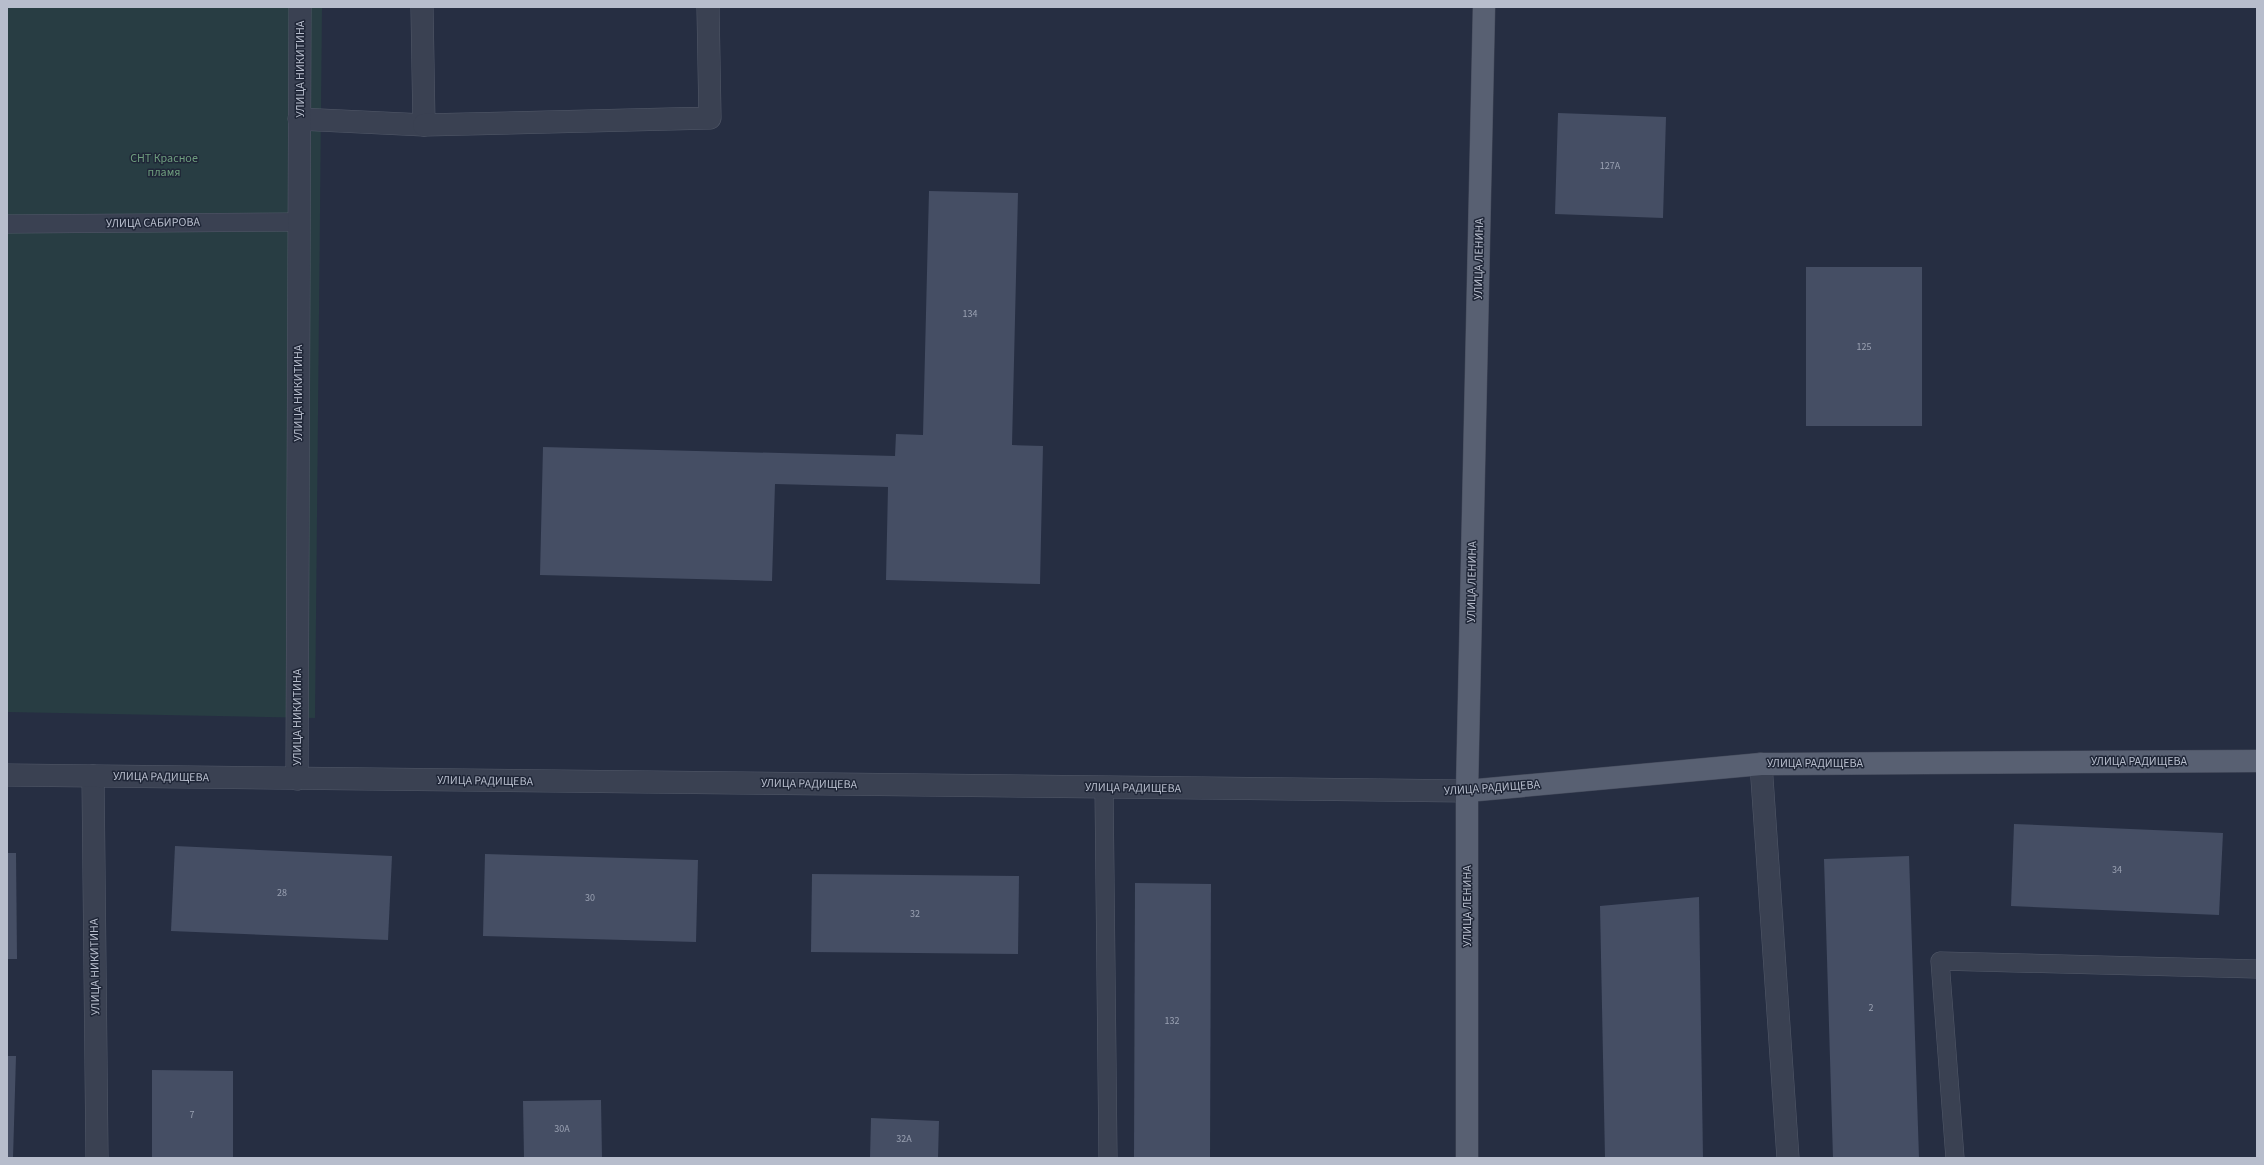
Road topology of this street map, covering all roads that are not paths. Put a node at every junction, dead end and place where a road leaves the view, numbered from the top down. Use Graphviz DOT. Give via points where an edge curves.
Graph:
graph roads {
  1 [pos="300,7"];
  2 [pos="422,7"];
  3 [pos="708,7"];
  4 [pos="1484,7"];
  5 [pos="300,119"];
  6 [pos="424,125"];
  7 [pos="299,222"];
  8 [pos="7,224"];
  9 [pos="2257,761"];
  10 [pos="1761,764"];
  11 [pos="7,775"];
  12 [pos="93,776"];
  13 [pos="297,779"];
  14 [pos="1104,787"];
  15 [pos="1467,792"];
  16 [pos="2257,969"];
  17 [pos="98,1158"];
  18 [pos="1108,1158"];
  19 [pos="1467,1158"];
  20 [pos="1788,1158"];
  21 [pos="1955,1158"];
  1 -- 5 [label="street, УЛИЦА НИКИТИНА"];
  2 -- 6 [label="street"];
  3 -- 6 [label="street" via="710,118"];
  4 -- 15 [label="main road, УЛИЦА ЛЕНИНА"];
  5 -- 6 [label="street"];
  5 -- 7 [label="street, УЛИЦА НИКИТИНА"];
  7 -- 8 [label="lane, УЛИЦА САБИРОВА"];
  7 -- 13 [label="street, УЛИЦА НИКИТИНА"];
  9 -- 10 [label="main road, УЛИЦА РАДИЩЕВА"];
  10 -- 15 [label="main road, УЛИЦА РАДИЩЕВА"];
  10 -- 20 [label="street"];
  11 -- 12 [label="street, УЛИЦА РАДИЩЕВА"];
  12 -- 13 [label="street, УЛИЦА РАДИЩЕВА"];
  12 -- 17 [label="street, УЛИЦА НИКИТИНА"];
  13 -- 14 [label="street, УЛИЦА РАДИЩЕВА"];
  14 -- 15 [label="street, УЛИЦА РАДИЩЕВА"];
  14 -- 18 [label="lane"];
  15 -- 19 [label="main road, УЛИЦА ЛЕНИНА"];
  16 -- 21 [label="lane" via="1940,962"];
}
